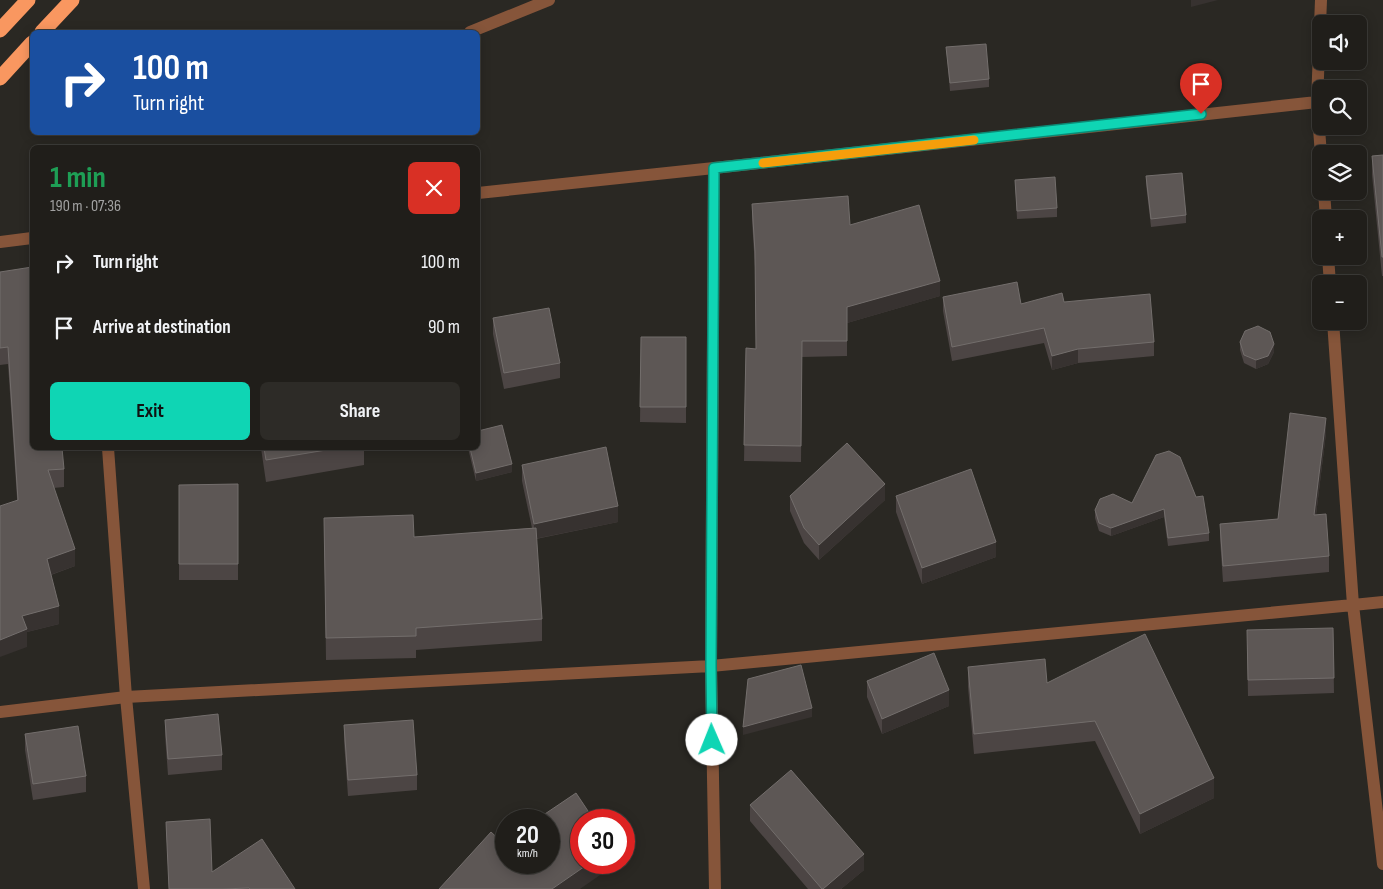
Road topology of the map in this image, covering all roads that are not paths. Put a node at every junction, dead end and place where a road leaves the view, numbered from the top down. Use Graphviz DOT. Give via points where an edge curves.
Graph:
graph roads {
  1 [pos="28,0"];
  2 [pos="72,0"];
  3 [pos="549,0"];
  4 [pos="1322,0"];
  5 [pos="0,30"];
  6 [pos="44,30"];
  7 [pos="475,30"];
  8 [pos="30,45"];
  9 [pos="0,78"];
  10 [pos="1318,80"];
  11 [pos="1312,103"];
  12 [pos="714,168"];
  13 [pos="480,193"];
  14 [pos="30,238"];
  15 [pos="0,242"];
  16 [pos="1334,330"];
  17 [pos="108,450"];
  18 [pos="1383,602"];
  19 [pos="1353,605"];
  20 [pos="711,666"];
  21 [pos="126,697"];
  22 [pos="0,712"];
  23 [pos="1383,864"];
  24 [pos="144,889"];
  25 [pos="715,889"];
  1 -- 5 [label="highway"];
  2 -- 6 [label="highway"];
  3 -- 7 [label="street"];
  4 -- 10 [label="street"];
  8 -- 9 [label="highway"];
  11 -- 12 [label="street"];
  12 -- 13 [label="street"];
  12 -- 20 [label="street"];
  14 -- 15 [label="street"];
  16 -- 19 [label="street"];
  17 -- 21 [label="street"];
  18 -- 19 [label="street"];
  19 -- 20 [label="street"];
  19 -- 23 [label="street"];
  20 -- 21 [label="street"];
  20 -- 25 [label="street"];
  21 -- 22 [label="street"];
  21 -- 24 [label="street"];
}
